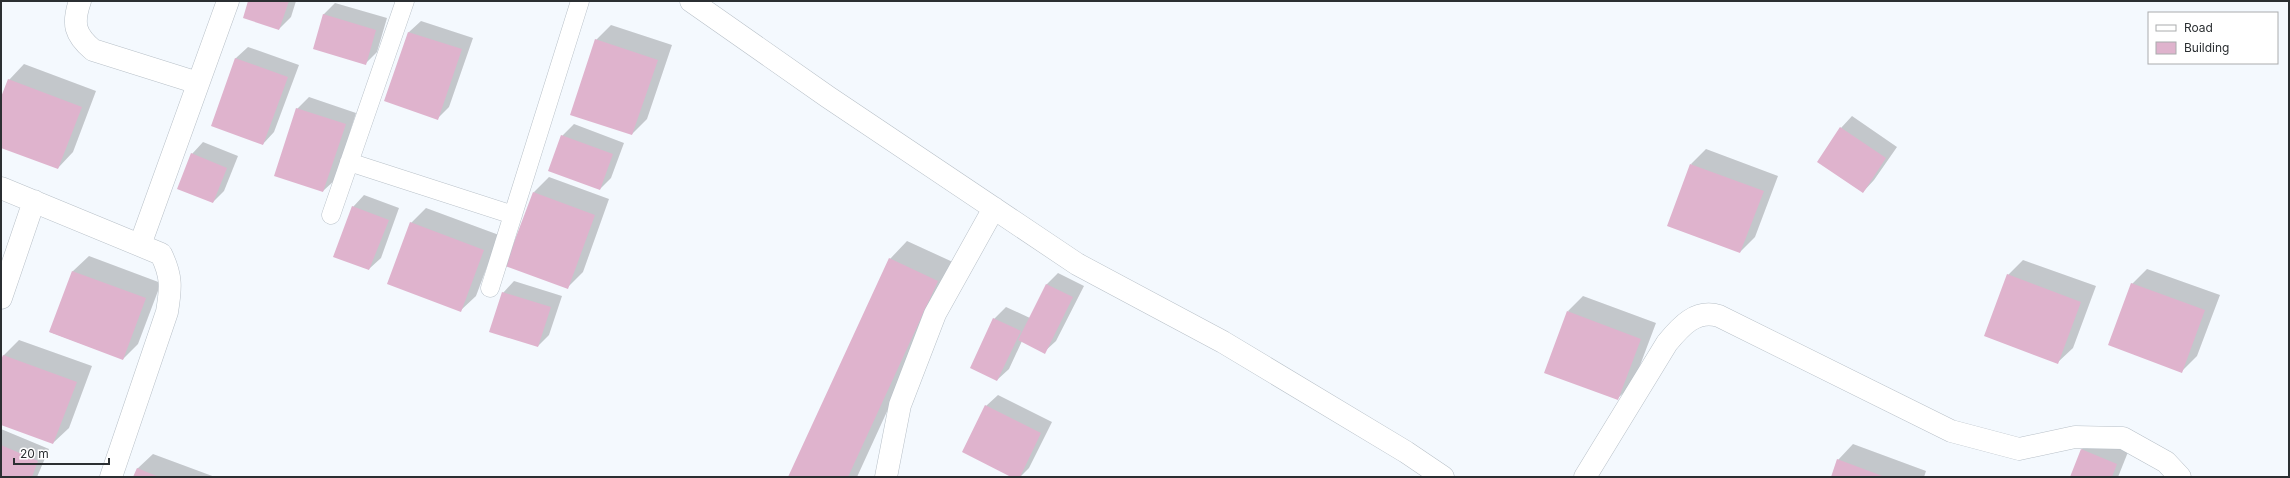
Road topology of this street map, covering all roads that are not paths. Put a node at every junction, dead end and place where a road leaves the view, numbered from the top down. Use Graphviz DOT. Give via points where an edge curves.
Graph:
graph roads {
  1 [pos="80,1"];
  2 [pos="228,1"];
  3 [pos="404,1"];
  4 [pos="580,1"];
  5 [pos="691,1"];
  6 [pos="198,83"];
  7 [pos="349,162"];
  8 [pos="1,188"];
  9 [pos="34,201"];
  10 [pos="994,208"];
  11 [pos="331,215"];
  12 [pos="512,215"];
  13 [pos="140,245"];
  14 [pos="490,288"];
  15 [pos="1,298"];
  16 [pos="111,477"];
  17 [pos="886,477"];
  18 [pos="1443,477"];
  19 [pos="1585,477"];
  20 [pos="2180,477"];
  1 -- 6 [label="street" via="76,26 80,39 93,50"];
  2 -- 6 [label="street"];
  3 -- 7 [label="lane"];
  4 -- 12 [label="lane"];
  5 -- 10 [label="street"];
  6 -- 13 [label="street"];
  7 -- 11 [label="lane"];
  7 -- 12 [label="lane"];
  8 -- 9 [label="street"];
  9 -- 13 [label="street"];
  9 -- 15 [label="street"];
  10 -- 17 [label="street" via="935,314 900,405"];
  10 -- 18 [label="street" via="1077,264 1223,342"];
  12 -- 14 [label="lane"];
  13 -- 16 [label="street" via="160,254 169,269 171,289 167,312"];
  19 -- 20 [label="street" via="1667,342 1681,326 1709,313 1951,431 2019,448 2076,437 2123,438 2166,462"];
}
